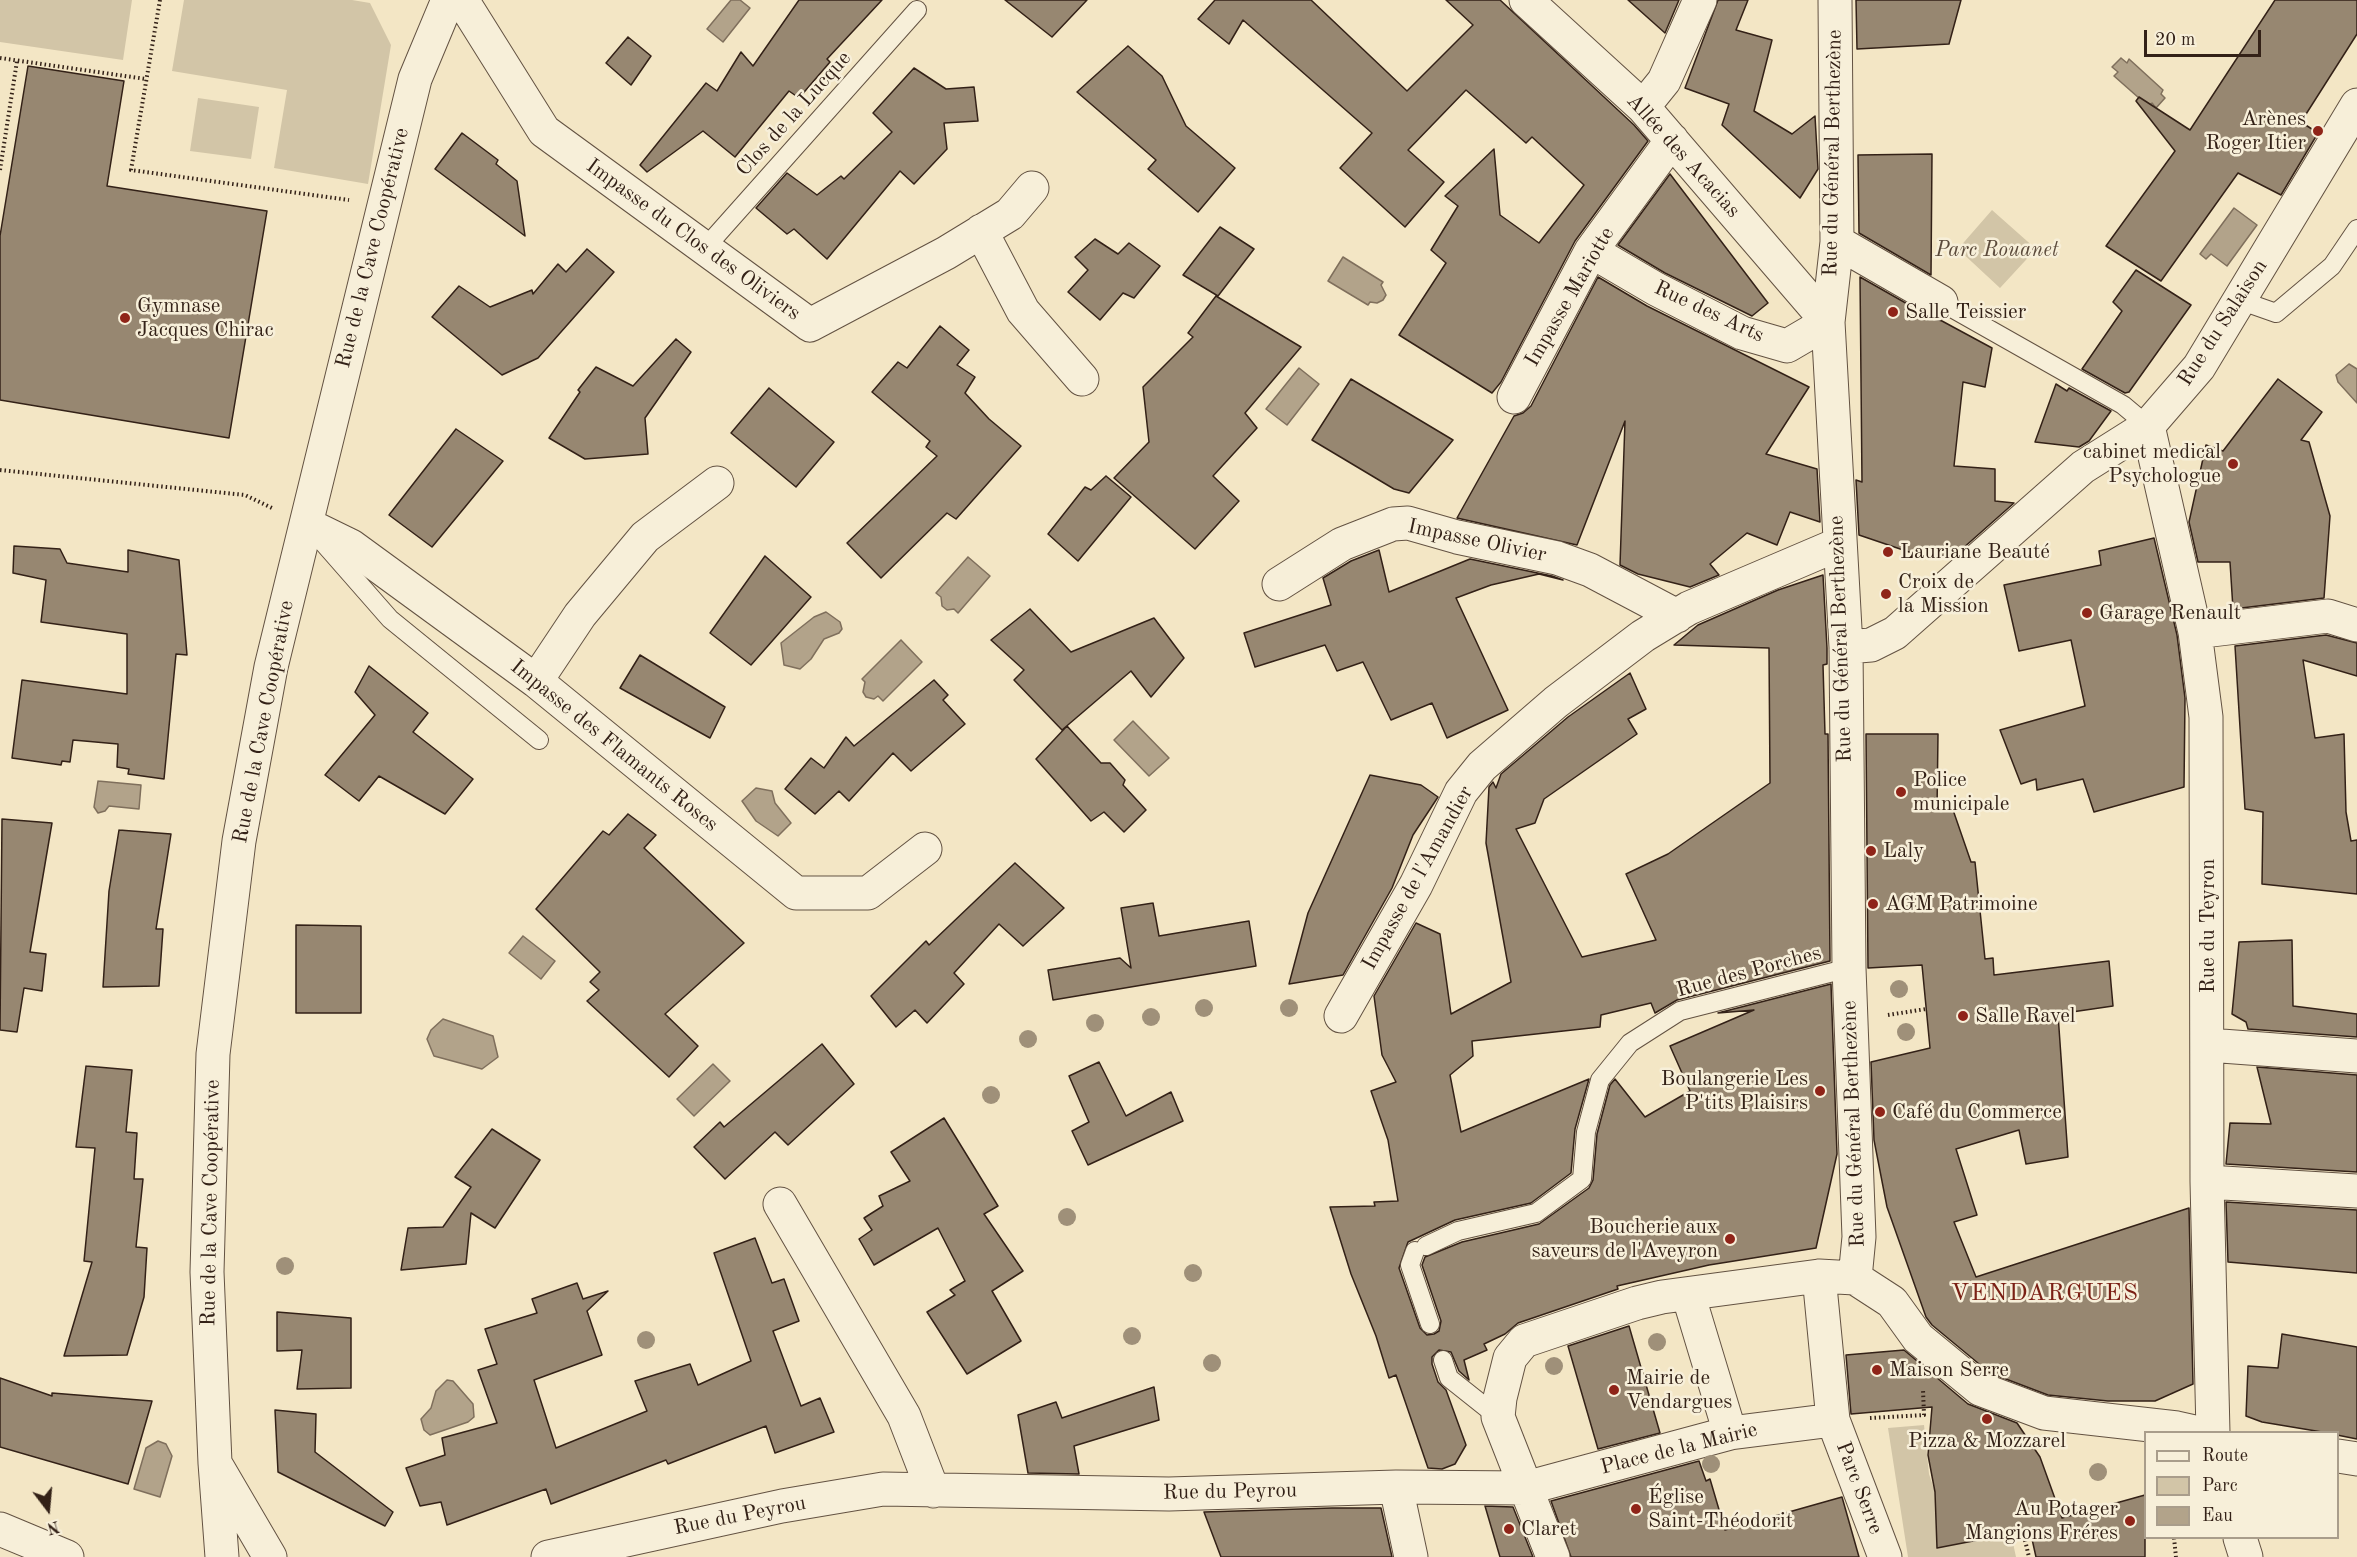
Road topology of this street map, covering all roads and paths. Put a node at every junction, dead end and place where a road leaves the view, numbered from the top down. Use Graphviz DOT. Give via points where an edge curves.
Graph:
graph roads {
  1 [pos="160,0"];
  2 [pos="448,0"];
  3 [pos="462,0"];
  4 [pos="1526,0"];
  5 [pos="1700,0"];
  6 [pos="1834,0"];
  7 [pos="917,10"];
  8 [pos="0,58"];
  9 [pos="17,61"];
  10 [pos="147,79"];
  11 [pos="2357,105"];
  12 [pos="1643,107"];
  13 [pos="1672,140"];
  14 [pos="0,170"];
  15 [pos="1032,188"];
  16 [pos="384,205"];
  17 [pos="2357,229"];
  18 [pos="981,231"];
  19 [pos="1837,242"];
  20 [pos="705,248"];
  21 [pos="1591,251"];
  22 [pos="2240,300"];
  23 [pos="1941,302"];
  24 [pos="1828,322"];
  25 [pos="1082,379"];
  26 [pos="1514,397"];
  27 [pos="2148,426"];
  28 [pos="0,470"];
  29 [pos="717,483"];
  30 [pos="308,525"];
  31 [pos="1839,544"];
  32 [pos="1279,584"];
  33 [pos="1677,616"];
  34 [pos="2357,625"];
  35 [pos="2195,632"];
  36 [pos="1846,647"];
  37 [pos="536,681"];
  38 [pos="539,740"];
  39 [pos="926,849"];
  40 [pos="1849,968"];
  41 [pos="1341,1016"];
  42 [pos="2208,1045"];
  43 [pos="2357,1056"];
  44 [pos="2207,1182"];
  45 [pos="2357,1191"];
  46 [pos="780,1204"];
  47 [pos="1819,1276"];
  48 [pos="1855,1278"];
  49 [pos="1688,1294"];
  50 [pos="1430,1324"];
  51 [pos="1443,1360"];
  52 [pos="1924,1415"];
  53 [pos="1498,1417"];
  54 [pos="1833,1420"];
  55 [pos="2187,1431"];
  56 [pos="2212,1431"];
  57 [pos="1730,1433"];
  58 [pos="2339,1456"];
  59 [pos="2357,1459"];
  60 [pos="214,1463"];
  61 [pos="1396,1487"];
  62 [pos="1526,1488"];
  63 [pos="933,1491"];
  64 [pos="0,1529"];
  65 [pos="2024,1536"];
  66 [pos="2174,1539"];
  67 [pos="2240,1539"];
  68 [pos="67,1557"];
  69 [pos="222,1557"];
  70 [pos="270,1557"];
  71 [pos="548,1557"];
  72 [pos="1411,1557"];
  73 [pos="1553,1557"];
  74 [pos="1885,1557"];
  75 [pos="2029,1557"];
  76 [pos="2176,1557"];
  77 [pos="2246,1557"];
  1 -- 10 [label="path"];
  2 -- 16 [label="street, Rue de la Cave Coopérative" via="415,79"];
  3 -- 20 [label="street, Impasse du Clos des Oliviers" via="544,131"];
  4 -- 12 [label="street, Allée des Acacias"];
  5 -- 12 [label="street" via="1664,81"];
  6 -- 19 [label="street, Rue du Général Berthezène"];
  7 -- 20 [label="lane, Clos de la Lucque"];
  8 -- 9 [label="path"];
  9 -- 10 [label="path"];
  9 -- 14 [label="path"];
  10 -- 16 [label="path" via="131,170"];
  11 -- 22 [label="street, Rue du Salaison"];
  12 -- 13 [label="street, Allée des Acacias"];
  13 -- 21 [label="street, Impasse Mariotte"];
  13 -- 24 [label="street, Allée des Acacias"];
  15 -- 18 [label="street, Impasse du Clos des Oliviers" via="1010,214"];
  16 -- 30 [label="street, Rue de la Cave Coopérative"];
  17 -- 22 [label="lane" via="2332,266 2276,313"];
  18 -- 20 [label="street, Impasse du Clos des Oliviers" via="810,325"];
  18 -- 25 [label="street" via="1023,311"];
  19 -- 23 [label="street"];
  19 -- 24 [label="street, Rue du Général Berthezène"];
  21 -- 24 [label="street, Rue des Arts" via="1742,333 1787,346"];
  21 -- 26 [label="street, Impasse Mariotte"];
  22 -- 27 [label="street, Rue du Salaison" via="2199,367"];
  23 -- 27 [label="lane" via="2123,405"];
  24 -- 31 [label="street, Rue du Général Berthezène"];
  27 -- 35 [label="street, Rue du Teyron"];
  27 -- 36 [label="street, Rue du Salaison" via="2084,467 1895,633 1871,645"];
  28 -- 30 [label="path" via="245,495"];
  29 -- 37 [label="street" via="645,537 580,615"];
  30 -- 37 [label="street, Impasse des Flamants Roses" via="351,546"];
  30 -- 38 [label="lane" via="390,619"];
  30 -- 60 [label="street, Rue de la Cave Coopérative" via="271,667 239,841 213,1054 207,1272"];
  31 -- 33 [label="street, Impasse de l'Amandier"];
  31 -- 36 [label="street, Rue du Général Berthezène"];
  32 -- 33 [label="street, Impasse Olivier" via="1342,544 1393,524 1408,523 1557,558 1590,570"];
  33 -- 41 [label="street, Impasse de l'Amandier" via="1643,636 1574,688 1482,766 1461,792 1416,885"];
  34 -- 35 [label="street" via="2328,616"];
  35 -- 42 [label="street, Rue du Teyron" via="2206,717"];
  36 -- 40 [label="street, Rue du Général Berthezène"];
  37 -- 39 [label="street, Impasse des Flamants Roses" via="796,892 868,893"];
  40 -- 48 [label="street, Rue du Général Berthezène" via="1860,1237"];
  40 -- 50 [label="lane, Rue des Porches" via="1680,1011 1630,1043 1600,1080 1586,1132 1582,1179 1536,1213 1458,1231 1420,1249 1410,1265"];
  42 -- 43 [label="street"];
  42 -- 44 [label="street, Rue du Teyron"];
  44 -- 45 [label="street"];
  44 -- 56 [label="street, Rue du Teyron"];
  46 -- 63 [label="street" via="899,1407"];
  47 -- 48 [label="street"];
  47 -- 49 [label="street"];
  47 -- 54 [label="street"];
  48 -- 55 [label="street" via="1892,1302 1918,1338 1980,1389 2044,1413"];
  49 -- 53 [label="street" via="1637,1303 1524,1341 1510,1358"];
  49 -- 57 [label="street"];
  51 -- 53 [label="lane" via="1449,1378"];
  52 -- 54 [label="path"];
  53 -- 62 [label="street"];
  54 -- 57 [label="street, Place de la Mairie"];
  54 -- 74 [label="street, Parc Serre"];
  57 -- 62 [label="street, Place de la Mairie"];
  58 -- 59 [label="street"];
  60 -- 69 [label="street, Rue de la Cave Coopérative"];
  60 -- 70 [label="street, Rue de la Cave Coopérative"];
  61 -- 62 [label="street, Rue du Peyrou"];
  61 -- 63 [label="street, Rue du Peyrou" via="1169,1494"];
  61 -- 72 [label="street"];
  62 -- 73 [label="street"];
  63 -- 71 [label="street, Rue du Peyrou" via="883,1489 782,1506"];
  64 -- 68 [label="street"];
  65 -- 75 [label="path"];
  66 -- 76 [label="path"];
  67 -- 77 [label="street"];
}
